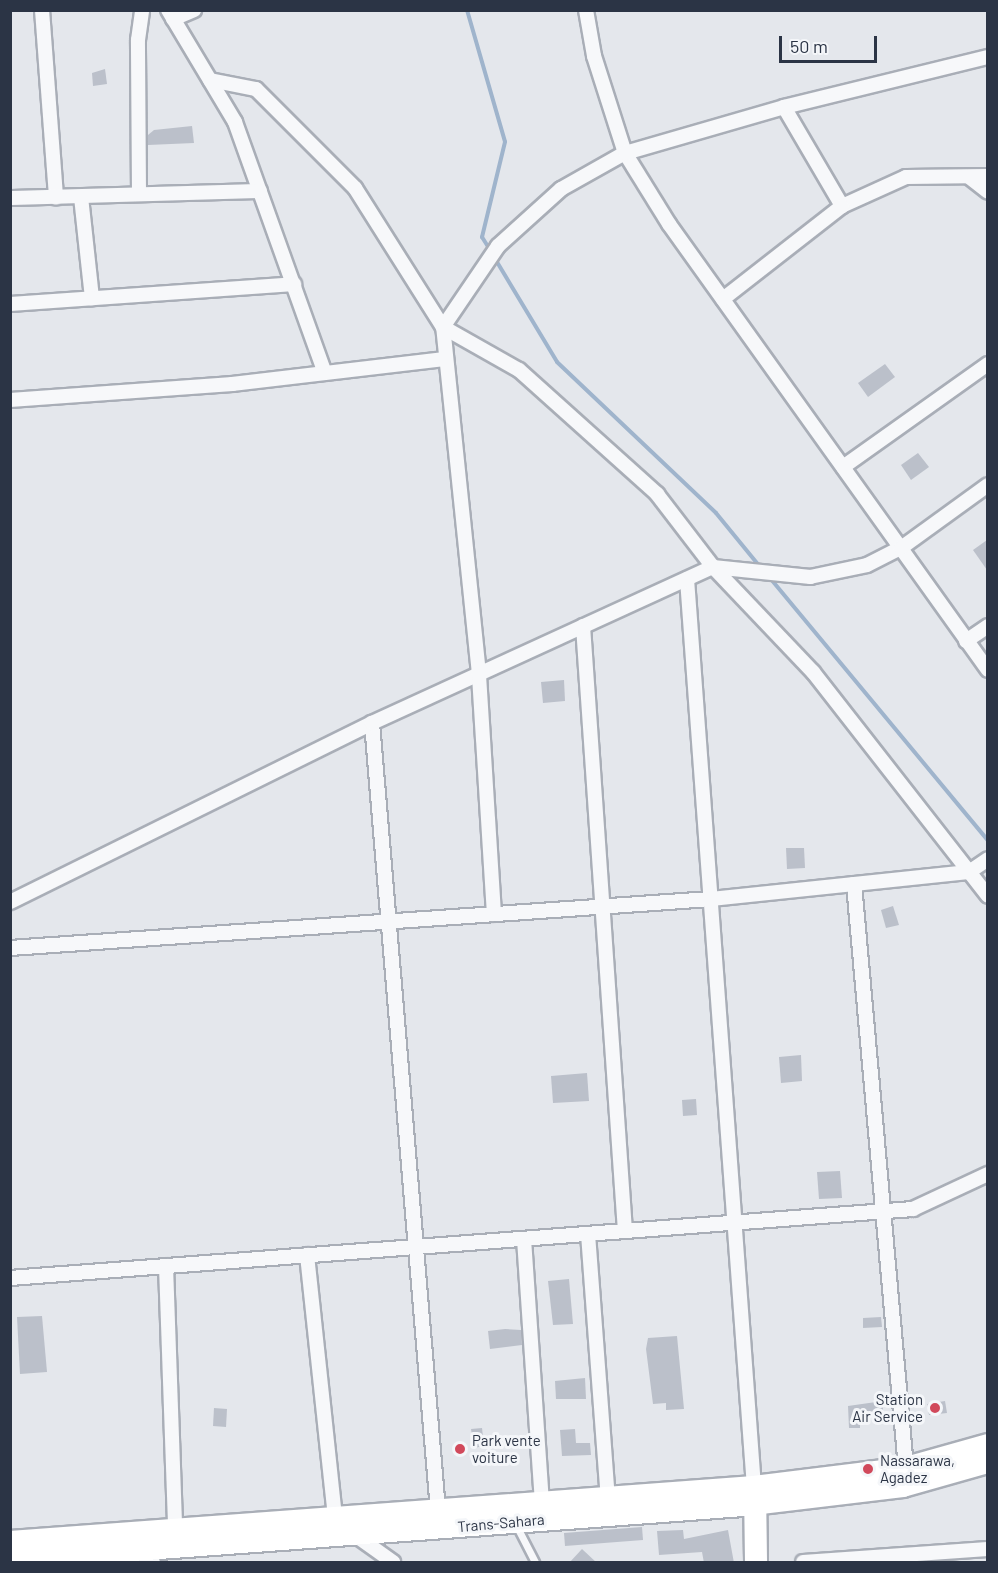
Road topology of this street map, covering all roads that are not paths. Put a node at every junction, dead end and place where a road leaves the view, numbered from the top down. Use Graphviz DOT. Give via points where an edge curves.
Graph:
graph roads {
  1 [pos="42,10"];
  2 [pos="142,10"];
  3 [pos="194,10"];
  4 [pos="586,10"];
  5 [pos="170,15"];
  6 [pos="987,57"];
  7 [pos="210,80"];
  8 [pos="784,107"];
  9 [pos="625,153"];
  10 [pos="987,176"];
  11 [pos="969,177"];
  12 [pos="260,191"];
  13 [pos="987,192"];
  14 [pos="139,193"];
  15 [pos="56,197"];
  16 [pos="81,197"];
  17 [pos="10,198"];
  18 [pos="842,206"];
  19 [pos="294,284"];
  20 [pos="92,298"];
  21 [pos="723,299"];
  22 [pos="10,304"];
  23 [pos="443,327"];
  24 [pos="445,358"];
  25 [pos="987,364"];
  26 [pos="324,371"];
  27 [pos="10,400"];
  28 [pos="843,467"];
  29 [pos="987,485"];
  30 [pos="901,548"];
  31 [pos="713,567"];
  32 [pos="687,579"];
  33 [pos="583,626"];
  34 [pos="987,626"];
  35 [pos="966,641"];
  36 [pos="987,670"];
  37 [pos="479,674"];
  38 [pos="372,723"];
  39 [pos="987,860"];
  40 [pos="969,872"];
  41 [pos="854,884"];
  42 [pos="987,897"];
  43 [pos="711,899"];
  44 [pos="10,902"];
  45 [pos="603,907"];
  46 [pos="494,914"];
  47 [pos="391,922"];
  48 [pos="10,948"];
  49 [pos="987,1173"];
  50 [pos="884,1212"];
  51 [pos="735,1223"];
  52 [pos="625,1231"];
  53 [pos="588,1234"];
  54 [pos="524,1239"];
  55 [pos="416,1247"];
  56 [pos="307,1255"];
  57 [pos="166,1266"];
  58 [pos="10,1278"];
  59 [pos="987,1445"];
  60 [pos="987,1462"];
  61 [pos="906,1468"];
  62 [pos="755,1495"];
  63 [pos="608,1498"];
  64 [pos="542,1503"];
  65 [pos="438,1511"];
  66 [pos="513,1513"];
  67 [pos="175,1530"];
  68 [pos="342,1530"];
  69 [pos="10,1542"];
  70 [pos="987,1549"];
  71 [pos="136,1550"];
  72 [pos="10,1559"];
  73 [pos="393,1563"];
  74 [pos="535,1563"];
  75 [pos="756,1563"];
  76 [pos="803,1563"];
  1 -- 15 [label="street"];
  2 -- 14 [label="street" via="138,40"];
  3 -- 5 [label="street"];
  4 -- 9 [label="street" via="594,56"];
  5 -- 7 [label="street"];
  6 -- 8 [label="street"];
  7 -- 12 [label="street" via="235,122"];
  7 -- 23 [label="street" via="256,90 355,188"];
  8 -- 9 [label="street"];
  8 -- 18 [label="street"];
  9 -- 21 [label="street"];
  9 -- 23 [label="street" via="561,189 498,246"];
  10 -- 11 [label="street"];
  11 -- 13 [label="street"];
  11 -- 18 [label="street" via="906,177"];
  12 -- 14 [label="street"];
  12 -- 19 [label="street"];
  14 -- 16 [label="street"];
  15 -- 16 [label="street"];
  15 -- 17 [label="street"];
  16 -- 20 [label="street"];
  18 -- 21 [label="street"];
  19 -- 20 [label="street"];
  19 -- 26 [label="street"];
  20 -- 22 [label="street"];
  21 -- 28 [label="street"];
  23 -- 24 [label="street"];
  23 -- 31 [label="street" via="519,370 657,494"];
  24 -- 26 [label="street" via="394,368"];
  24 -- 37 [label="street"];
  25 -- 28 [label="street"];
  26 -- 27 [label="street" via="232,384"];
  28 -- 30 [label="street"];
  29 -- 30 [label="street"];
  30 -- 31 [label="street" via="867,566 810,577"];
  30 -- 35 [label="street"];
  31 -- 32 [label="street"];
  31 -- 40 [label="street" via="813,672"];
  32 -- 33 [label="street"];
  32 -- 43 [label="street"];
  33 -- 37 [label="street"];
  33 -- 45 [label="street"];
  34 -- 35 [label="street"];
  35 -- 36 [label="street"];
  37 -- 38 [label="street"];
  37 -- 46 [label="street"];
  38 -- 44 [label="street"];
  38 -- 47 [label="street"];
  39 -- 40 [label="street"];
  40 -- 41 [label="street"];
  40 -- 42 [label="street"];
  41 -- 43 [label="street"];
  41 -- 50 [label="street"];
  43 -- 45 [label="street"];
  43 -- 51 [label="street"];
  45 -- 46 [label="street"];
  45 -- 52 [label="street"];
  46 -- 47 [label="street"];
  47 -- 48 [label="street"];
  47 -- 55 [label="street"];
  49 -- 50 [label="street" via="913,1209"];
  50 -- 51 [label="street"];
  50 -- 61 [label="street"];
  51 -- 52 [label="street"];
  51 -- 62 [label="street"];
  52 -- 53 [label="street"];
  53 -- 54 [label="street"];
  53 -- 63 [label="street"];
  54 -- 55 [label="street"];
  54 -- 64 [label="street"];
  55 -- 56 [label="street"];
  55 -- 65 [label="street"];
  56 -- 57 [label="street"];
  56 -- 68 [label="street"];
  57 -- 58 [label="street"];
  57 -- 67 [label="street"];
  59 -- 61 [label="main road, Trans-Sahara"];
  60 -- 62 [label="main road, Trans-Sahara" via="903,1486"];
  61 -- 62 [label="main road, Trans-Sahara"];
  62 -- 63 [label="main road, Trans-Sahara"];
  62 -- 66 [label="main road, Trans-Sahara"];
  62 -- 75 [label="main road"];
  63 -- 64 [label="main road, Trans-Sahara"];
  64 -- 66 [label="main road, Trans-Sahara"];
  65 -- 66 [label="main road, Trans-Sahara"];
  65 -- 68 [label="main road, Trans-Sahara"];
  66 -- 68 [label="main road, Trans-Sahara"];
  66 -- 74 [label="lane"];
  67 -- 68 [label="main road, Trans-Sahara"];
  67 -- 71 [label="main road, Trans-Sahara"];
  68 -- 71 [label="main road, Trans-Sahara"];
  68 -- 73 [label="street"];
  69 -- 71 [label="main road, Trans-Sahara"];
  70 -- 76 [label="street"];
  71 -- 72 [label="main road, Trans-Sahara"];
}
